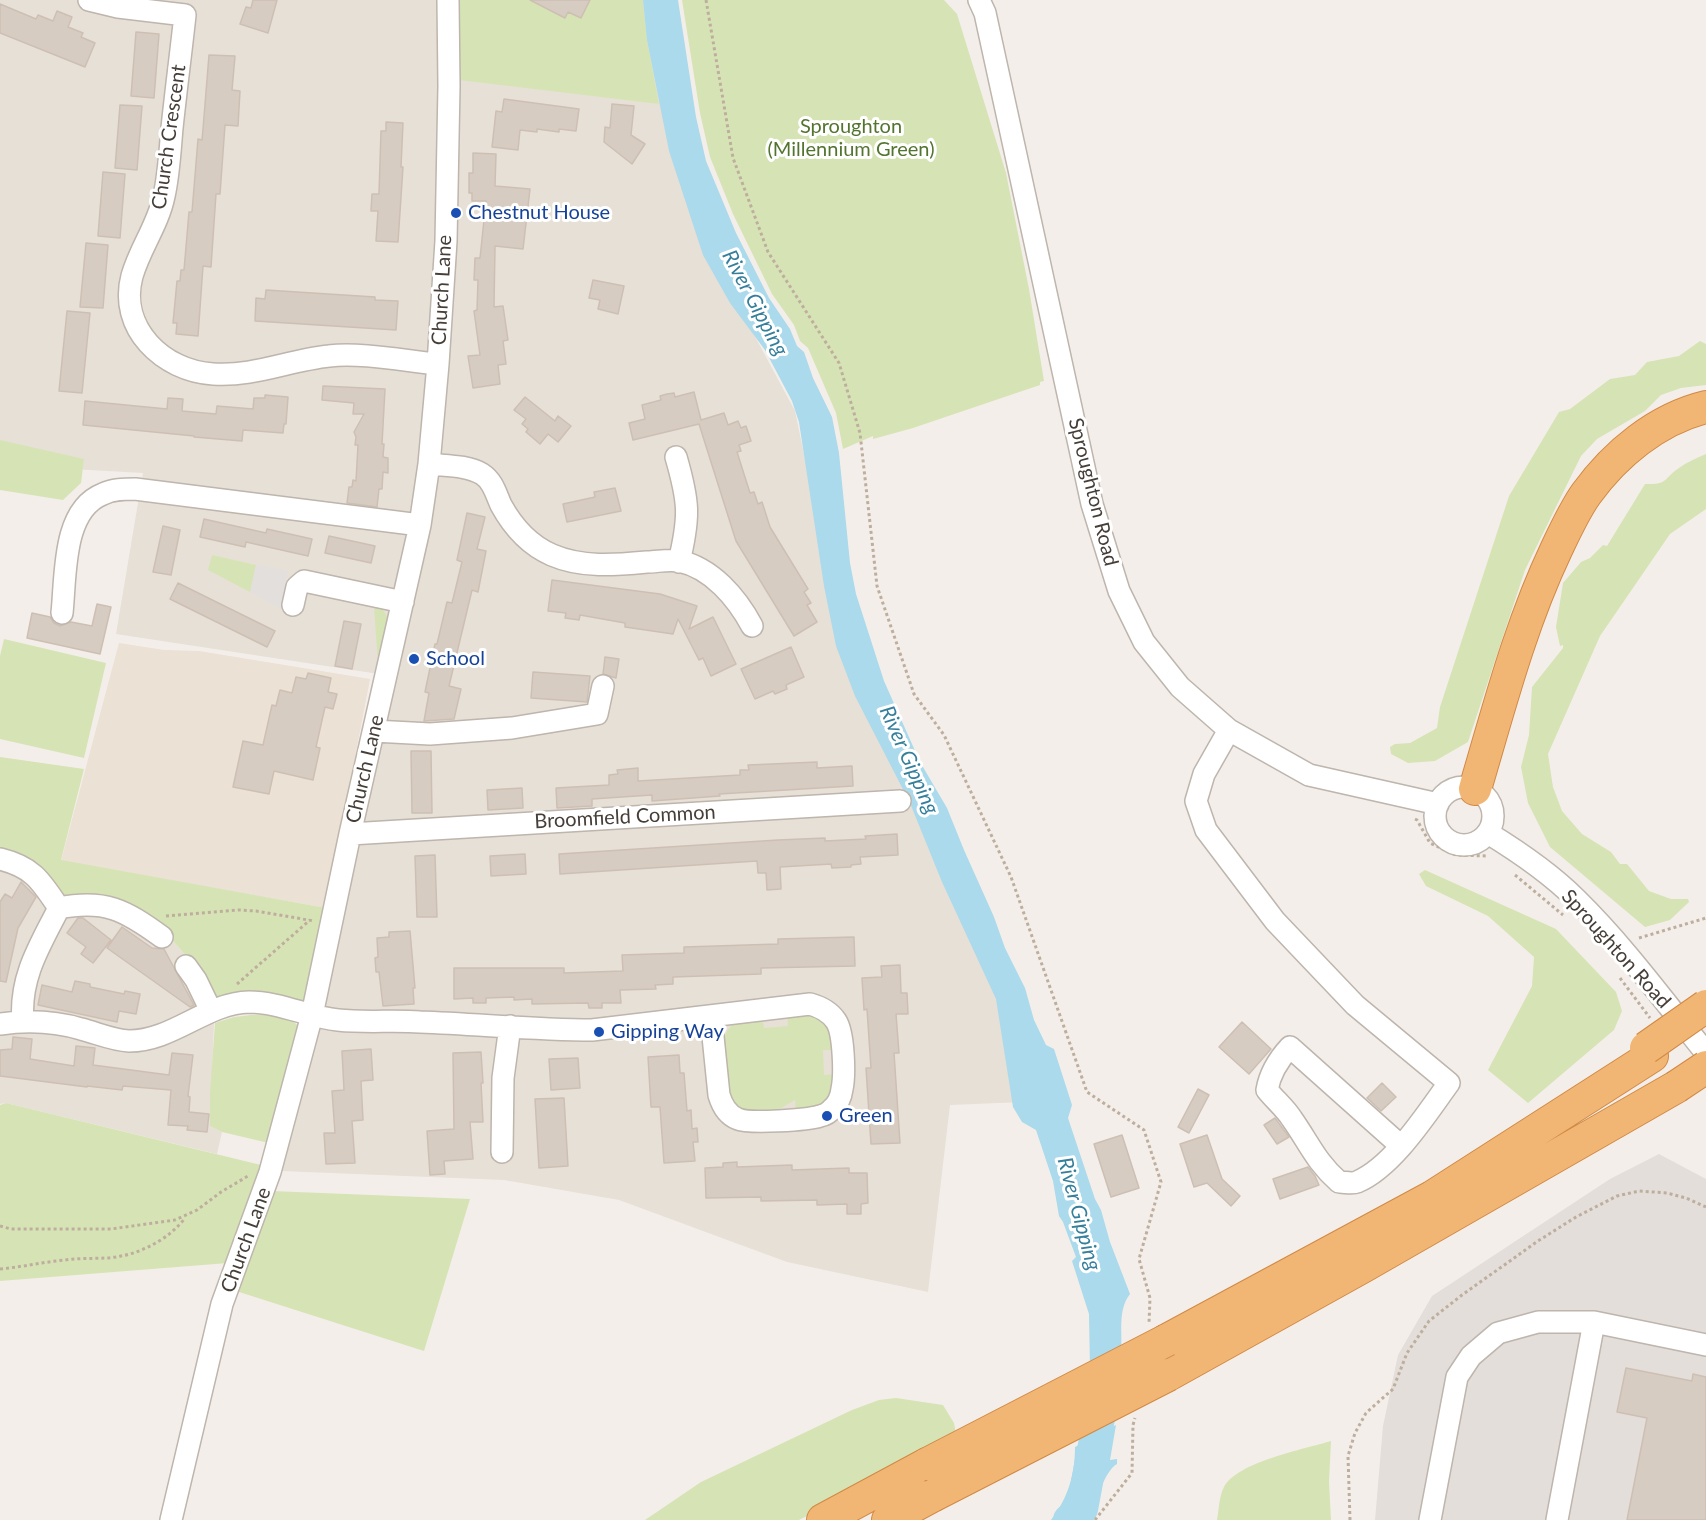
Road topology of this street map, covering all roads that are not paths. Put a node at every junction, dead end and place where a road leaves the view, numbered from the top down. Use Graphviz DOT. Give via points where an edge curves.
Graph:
graph roads {
  1 [pos="89,0"];
  2 [pos="448,0"];
  3 [pos="979,0"];
  4 [pos="438,364"];
  5 [pos="1706,407"];
  6 [pos="676,457"];
  7 [pos="429,464"];
  8 [pos="420,525"];
  9 [pos="679,562"];
  10 [pos="403,602"];
  11 [pos="294,605"];
  12 [pos="62,613"];
  13 [pos="752,626"];
  14 [pos="603,686"];
  15 [pos="374,730"];
  16 [pos="1229,730"];
  17 [pos="1475,789"];
  18 [pos="900,801"];
  19 [pos="1438,804"];
  20 [pos="1488,833"];
  21 [pos="350,834"];
  22 [pos="0,859"];
  23 [pos="59,908"];
  24 [pos="162,937"];
  25 [pos="186,966"];
  26 [pos="1706,1006"];
  27 [pos="216,1009"];
  28 [pos="312,1015"];
  29 [pos="711,1017"];
  30 [pos="23,1021"];
  31 [pos="1706,1021"];
  32 [pos="0,1024"];
  33 [pos="510,1026"];
  34 [pos="1650,1042"];
  35 [pos="1706,1053"];
  36 [pos="1706,1067"];
  37 [pos="1401,1146"];
  38 [pos="502,1152"];
  39 [pos="1594,1322"];
  40 [pos="1706,1345"];
  41 [pos="171,1520"];
  42 [pos="823,1520"];
  43 [pos="888,1520"];
  44 [pos="1430,1520"];
  45 [pos="1557,1520"];
  1 -- 4 [label="street, Church Crescent" via="185,15 164,196 155,226 135,265 129,293 141,335 157,353 177,366 211,374 251,372 331,356"];
  2 -- 4 [label="street, Church Lane" via="446,241"];
  3 -- 16 [label="street, Sproughton Road" via="995,57 1092,504 1119,591 1144,642 1180,687"];
  4 -- 7 [label="street, Church Lane"];
  5 -- 17 [label="highway" via="1635,442 1586,494 1543,578"];
  6 -- 9 [label="street" via="686,490 688,519"];
  7 -- 8 [label="street, Church Lane"];
  7 -- 9 [label="street" via="465,468 483,475 518,530 552,555 582,564"];
  8 -- 10 [label="street, Church Lane"];
  8 -- 12 [label="street" via="135,489 116,490 100,494 76,517 70,534"];
  9 -- 13 [label="street" via="701,570 720,584"];
  10 -- 11 [label="street" via="304,581 297,587"];
  10 -- 15 [label="street, Church Lane"];
  14 -- 15 [label="street" via="597,714 512,728 430,734"];
  15 -- 21 [label="street, Church Lane"];
  16 -- 19 [label="street, Sproughton Road" via="1309,775"];
  16 -- 37 [label="street" via="1204,774 1196,801 1206,830 1275,921 1355,1005 1449,1083"];
  17 -- 19 [label="street" via="1457,788"];
  17 -- 20 [label="street" via="1492,805 1493,821"];
  18 -- 21 [label="street, Broomfield Common"];
  19 -- 20 [label="street" via="1439,830 1452,843 1471,845"];
  20 -- 35 [label="street, Sproughton Road" via="1533,862 1575,898 1618,944"];
  21 -- 28 [label="street, Church Lane" via="320,922"];
  22 -- 23 [label="street" via="34,874"];
  23 -- 24 [label="street" via="106,906"];
  23 -- 30 [label="street" via="27,975"];
  25 -- 27 [label="street"];
  26 -- 34 [label="highway, bridge"];
  27 -- 28 [label="street" via="260,1003"];
  27 -- 30 [label="street" via="167,1032 139,1040 108,1038 66,1025"];
  28 -- 33 [label="street" via="363,1022"];
  28 -- 41 [label="street, Church Lane" via="270,1172 222,1304"];
  29 -- 29 [label="street" via="810,1004 825,1010 836,1020 841,1033 843,1084 836,1104 827,1113 810,1118 749,1122 731,1115 719,1095"];
  29 -- 33 [label="street" via="592,1030"];
  30 -- 32 [label="street"];
  31 -- 34 [label="highway"];
  33 -- 38 [label="street" via="503,1078"];
  34 -- 42 [label="highway, bridge" via="1432,1197 1158,1335"];
  36 -- 43 [label="highway, bridge" via="1168,1375"];
  37 -- 37 [label="street" via="1386,1163 1356,1182 1339,1182 1311,1152 1291,1118 1267,1090 1280,1058 1290,1047"];
  39 -- 40 [label="street"];
  39 -- 44 [label="street" via="1538,1322 1498,1333 1471,1356 1457,1377"];
  39 -- 45 [label="street"];
}
